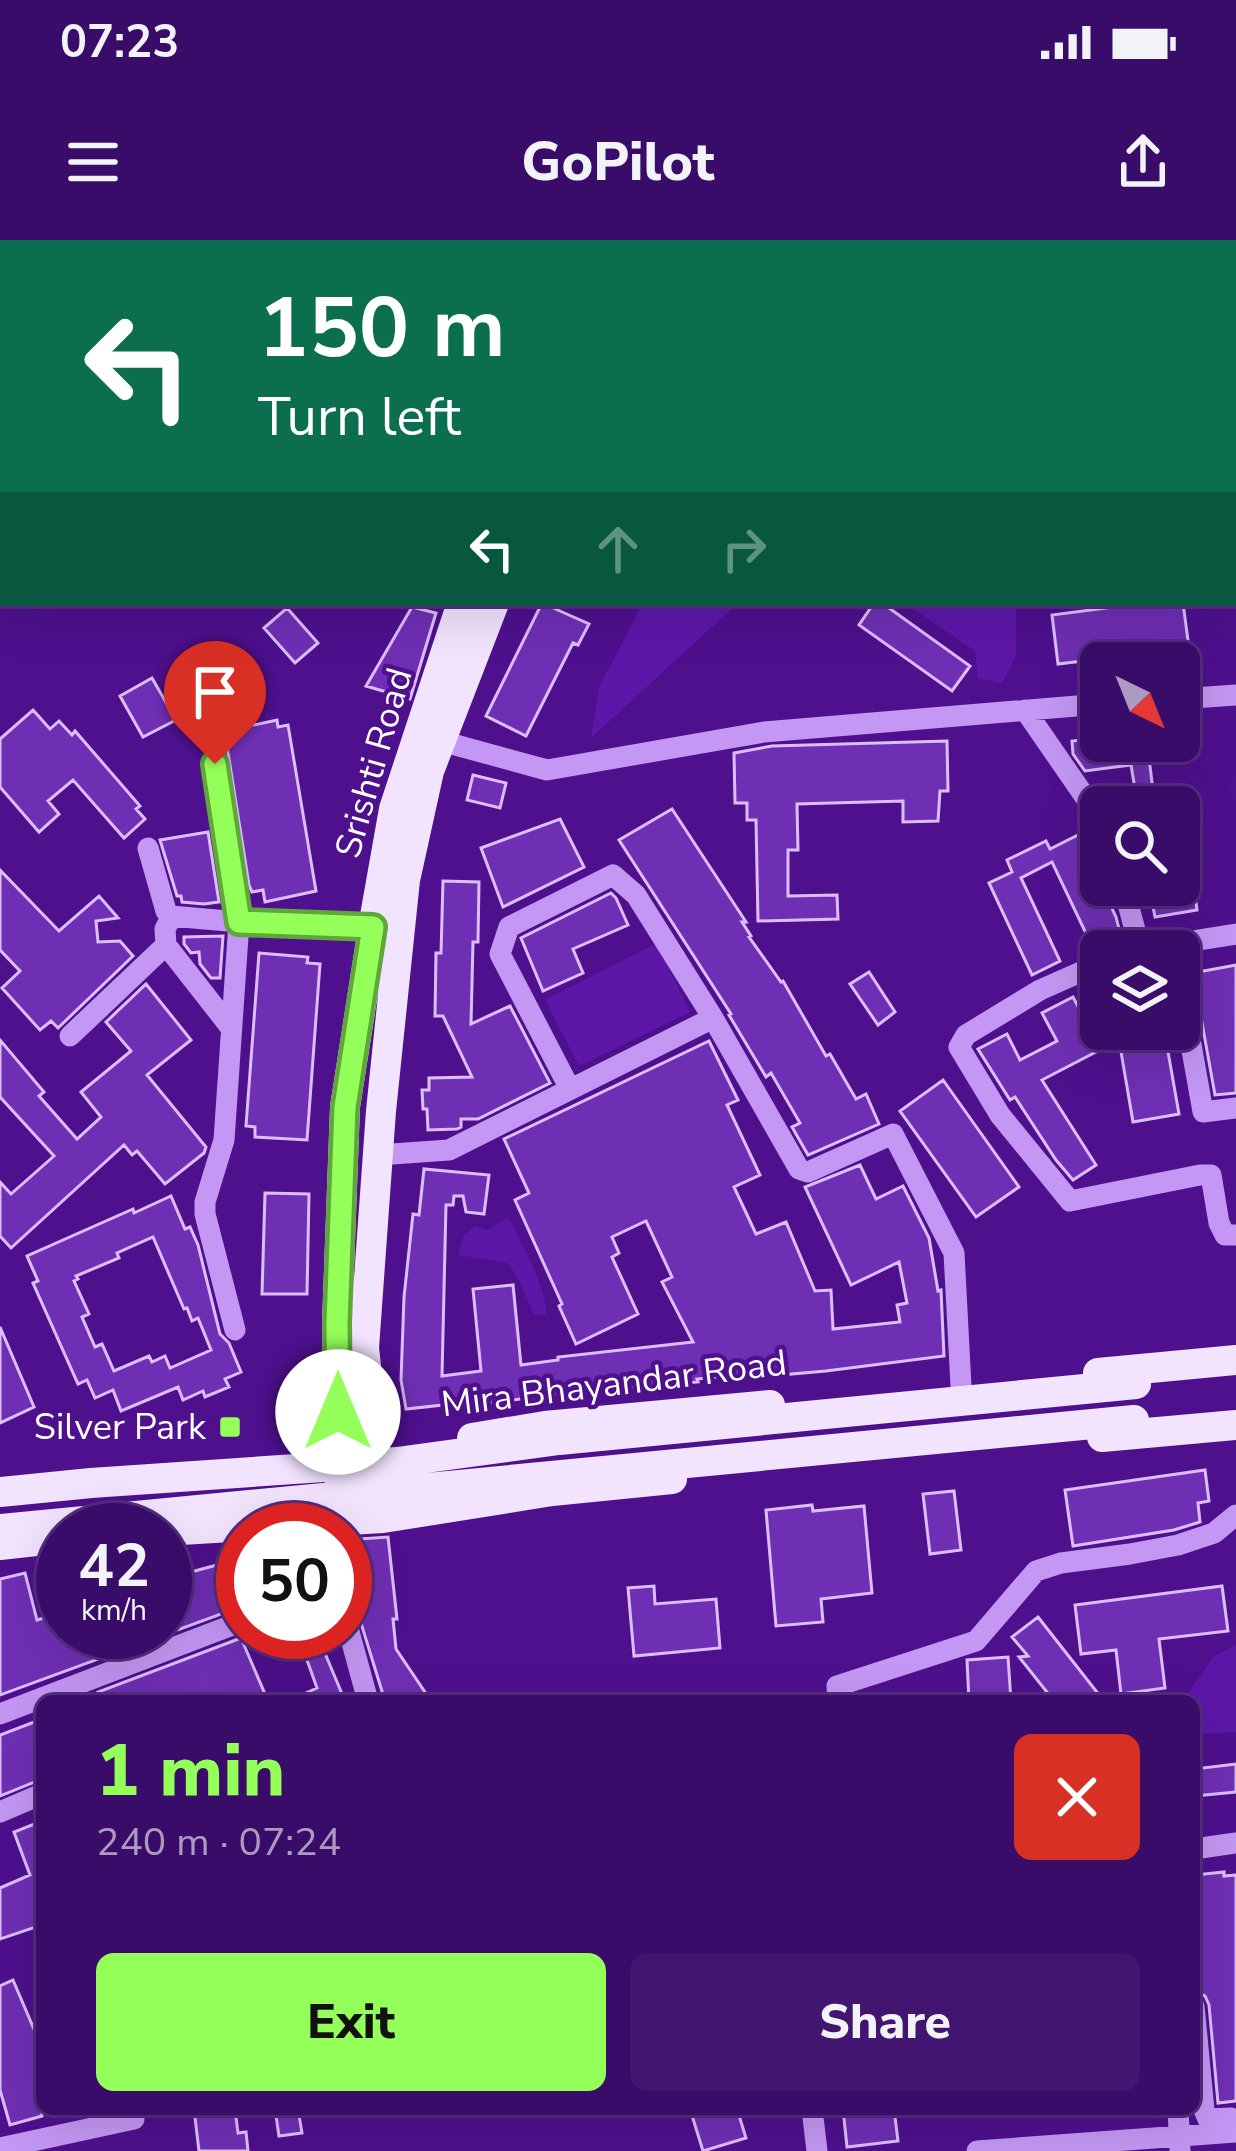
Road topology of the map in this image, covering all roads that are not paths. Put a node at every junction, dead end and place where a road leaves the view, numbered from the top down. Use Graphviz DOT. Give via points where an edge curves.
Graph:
graph roads {
  1 [pos="462,606"];
  2 [pos="493,606"];
  3 [pos="1236,695"];
  4 [pos="1200,698"];
  5 [pos="1080,706"];
  6 [pos="1024,710"];
  7 [pos="441,741"];
  8 [pos="215,764"];
  9 [pos="1080,790"];
  10 [pos="404,826"];
  11 [pos="148,848"];
  12 [pos="172,916"];
  13 [pos="239,922"];
  14 [pos="373,927"];
  15 [pos="1236,934"];
  16 [pos="1200,942"];
  17 [pos="166,945"];
  18 [pos="1080,973"];
  19 [pos="713,1018"];
  20 [pos="231,1028"];
  21 [pos="70,1036"];
  22 [pos="1192,1050"];
  23 [pos="570,1089"];
  24 [pos="345,1107"];
  25 [pos="1236,1108"];
  26 [pos="381,1111"];
  27 [pos="378,1155"];
  28 [pos="1236,1235"];
  29 [pos="235,1330"];
  30 [pos="1236,1363"];
  31 [pos="961,1386"];
  32 [pos="1236,1420"];
  33 [pos="374,1453"];
  34 [pos="338,1456"];
  35 [pos="0,1479"];
  36 [pos="0,1492"];
  37 [pos="341,1503"];
  38 [pos="1236,1515"];
  39 [pos="383,1518"];
  40 [pos="372,1519"];
  41 [pos="0,1529"];
  42 [pos="36,1541"];
  43 [pos="0,1545"];
  44 [pos="216,1632"];
  45 [pos="356,1659"];
  46 [pos="60,1695"];
  47 [pos="366,1695"];
  48 [pos="838,1695"];
  49 [pos="36,1703"];
  50 [pos="0,1714"];
  51 [pos="36,1797"];
  52 [pos="0,1812"];
  53 [pos="1236,1844"];
  54 [pos="1200,1848"];
  55 [pos="1200,2068"];
  56 [pos="813,2115"];
  57 [pos="134,2119"];
  58 [pos="1235,2132"];
  59 [pos="48,2144"];
  60 [pos="1180,2144"];
  61 [pos="0,2148"];
  62 [pos="817,2151"];
  63 [pos="977,2151"];
  1 -- 10 [label="main road, Srishti Road"];
  2 -- 7 [label="main road, Srishti Road"];
  3 -- 4 [label="street"];
  5 -- 6 [label="street"];
  6 -- 7 [label="street" via="764,732 547,770"];
  6 -- 9 [label="street"];
  7 -- 10 [label="main road, Srishti Road"];
  8 -- 13 [label="street"];
  10 -- 14 [label="main road, Srishti Road"];
  10 -- 26 [label="main road, Srishti Road"];
  11 -- 12 [label="street"];
  12 -- 13 [label="street"];
  12 -- 17 [label="street"];
  13 -- 14 [label="street"];
  13 -- 20 [label="street"];
  14 -- 24 [label="main road, Srishti Road"];
  15 -- 16 [label="street"];
  17 -- 20 [label="street"];
  17 -- 21 [label="street"];
  18 -- 28 [label="street" via="966,1035 959,1047 1000,1115 1070,1201 1211,1175 1219,1223 1225,1235"];
  19 -- 23 [label="street"];
  19 -- 23 [label="street" via="636,895 613,875 509,927 500,954"];
  19 -- 31 [label="street" via="799,1169 808,1172 893,1133 954,1253"];
  20 -- 29 [label="street" via="224,1140 205,1214"];
  22 -- 25 [label="street" via="1203,1112"];
  23 -- 27 [label="street" via="449,1150"];
  24 -- 26 [label="main road"];
  24 -- 34 [label="main road, Srishti Road"];
  26 -- 27 [label="main road, Srishti Road"];
  27 -- 33 [label="main road, Srishti Road" via="364,1348"];
  30 -- 31 [label="main road, Mira Bhayandar Road"];
  30 -- 36 [label="main road, bridge" via="1197,1378 397,1462"];
  31 -- 33 [label="main road, Mira Bhayandar Road" via="544,1426"];
  32 -- 39 [label="main road" via="552,1491"];
  32 -- 41 [label="main road, bridge" via="1210,1412"];
  33 -- 34 [label="main road, Mira Bhayandar Road"];
  33 -- 39 [label="main road, Srishti Road"];
  34 -- 35 [label="main road, Mira Bhayandar Road"];
  34 -- 37 [label="main road, Srishti Road"];
  38 -- 48 [label="street" via="1214,1533 1178,1544 1036,1570 976,1641 837,1686"];
  39 -- 40 [label="main road"];
  42 -- 43 [label="main road"];
  44 -- 46 [label="street"];
  45 -- 47 [label="street"];
  49 -- 50 [label="street"];
  51 -- 52 [label="street"];
  53 -- 54 [label="street"];
  55 -- 58 [label="street" via="1208,2119 1231,2118"];
  56 -- 62 [label="street"];
  57 -- 59 [label="street"];
  58 -- 60 [label="street"];
  59 -- 61 [label="street"];
  60 -- 63 [label="street"];
}
